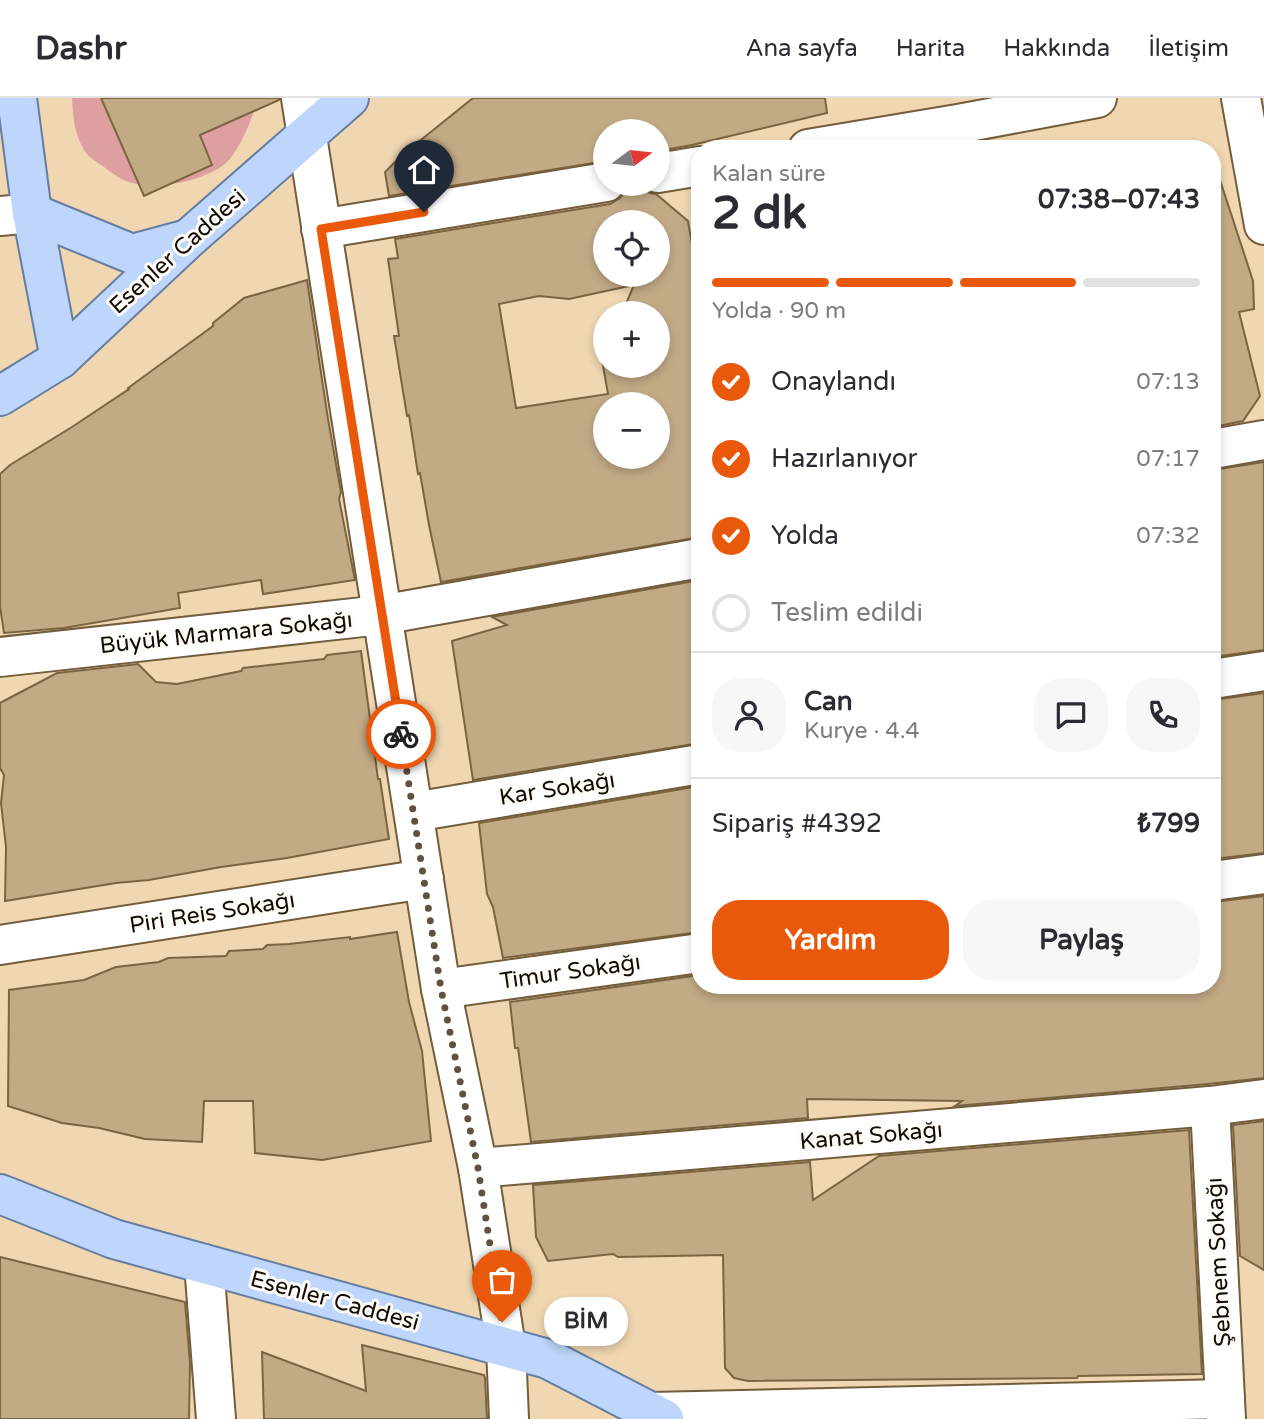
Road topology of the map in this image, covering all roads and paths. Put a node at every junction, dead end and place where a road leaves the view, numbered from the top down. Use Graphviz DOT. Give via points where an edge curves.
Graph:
graph roads {
  1 [pos="18,98"];
  2 [pos="300,98"];
  3 [pos="349,98"];
  4 [pos="1097,98"];
  5 [pos="1241,98"];
  6 [pos="956,124"];
  7 [pos="306,136"];
  8 [pos="861,140"];
  9 [pos="691,168"];
  10 [pos="670,171"];
  11 [pos="593,184"];
  12 [pos="16,215"];
  13 [pos="1264,225"];
  14 [pos="321,229"];
  15 [pos="188,239"];
  16 [pos="60,359"];
  17 [pos="0,396"];
  18 [pos="1264,440"];
  19 [pos="1221,448"];
  20 [pos="691,560"];
  21 [pos="381,615"];
  22 [pos="0,657"];
  23 [pos="1264,671"];
  24 [pos="1221,678"];
  25 [pos="691,766"];
  26 [pos="414,812"];
  27 [pos="1264,874"];
  28 [pos="424,880"];
  29 [pos="1221,880"];
  30 [pos="0,945"];
  31 [pos="691,954"];
  32 [pos="441,989"];
  33 [pos="1264,1099"];
  34 [pos="1210,1106"];
  35 [pos="478,1168"];
  36 [pos="0,1194"];
  37 [pos="204,1264"];
  38 [pos="506,1347"];
  39 [pos="1226,1409"];
  40 [pos="655,1417"];
  41 [pos="216,1419"];
  42 [pos="509,1419"];
  1 -- 12 [label="main road"];
  2 -- 7 [label="street"];
  3 -- 7 [label="main road, Esenler Caddesi"];
  4 -- 6 [label="street"];
  5 -- 13 [label="street"];
  6 -- 8 [label="street"];
  7 -- 14 [label="street"];
  7 -- 15 [label="main road, Esenler Caddesi"];
  9 -- 10 [label="street"];
  11 -- 14 [label="street"];
  12 -- 15 [label="main road" via="132,254"];
  12 -- 16 [label="main road"];
  14 -- 21 [label="street"];
  15 -- 16 [label="main road, Esenler Caddesi"];
  16 -- 17 [label="main road, Esenler Caddesi"];
  18 -- 19 [label="street"];
  20 -- 21 [label="street, Büyük Marmara Sokağı"];
  21 -- 22 [label="street, Büyük Marmara Sokağı"];
  21 -- 26 [label="street"];
  23 -- 24 [label="street"];
  25 -- 26 [label="street, Kar Sokağı"];
  26 -- 28 [label="street"];
  27 -- 29 [label="street"];
  28 -- 30 [label="street, Piri Reis Sokağı"];
  28 -- 32 [label="street"];
  31 -- 32 [label="street, Timur Sokağı"];
  32 -- 35 [label="street"];
  33 -- 34 [label="street, Kanat Sokağı"];
  34 -- 35 [label="street, Kanat Sokağı"];
  34 -- 39 [label="street, Şebnem Sokağı"];
  35 -- 38 [label="street"];
  36 -- 37 [label="main road, Esenler Caddesi" via="114,1239"];
  37 -- 38 [label="main road, Esenler Caddesi"];
  37 -- 41 [label="street"];
  38 -- 40 [label="main road, Esenler Caddesi" via="548,1359"];
  38 -- 42 [label="street"];
  39 -- 40 [label="street"];
}
